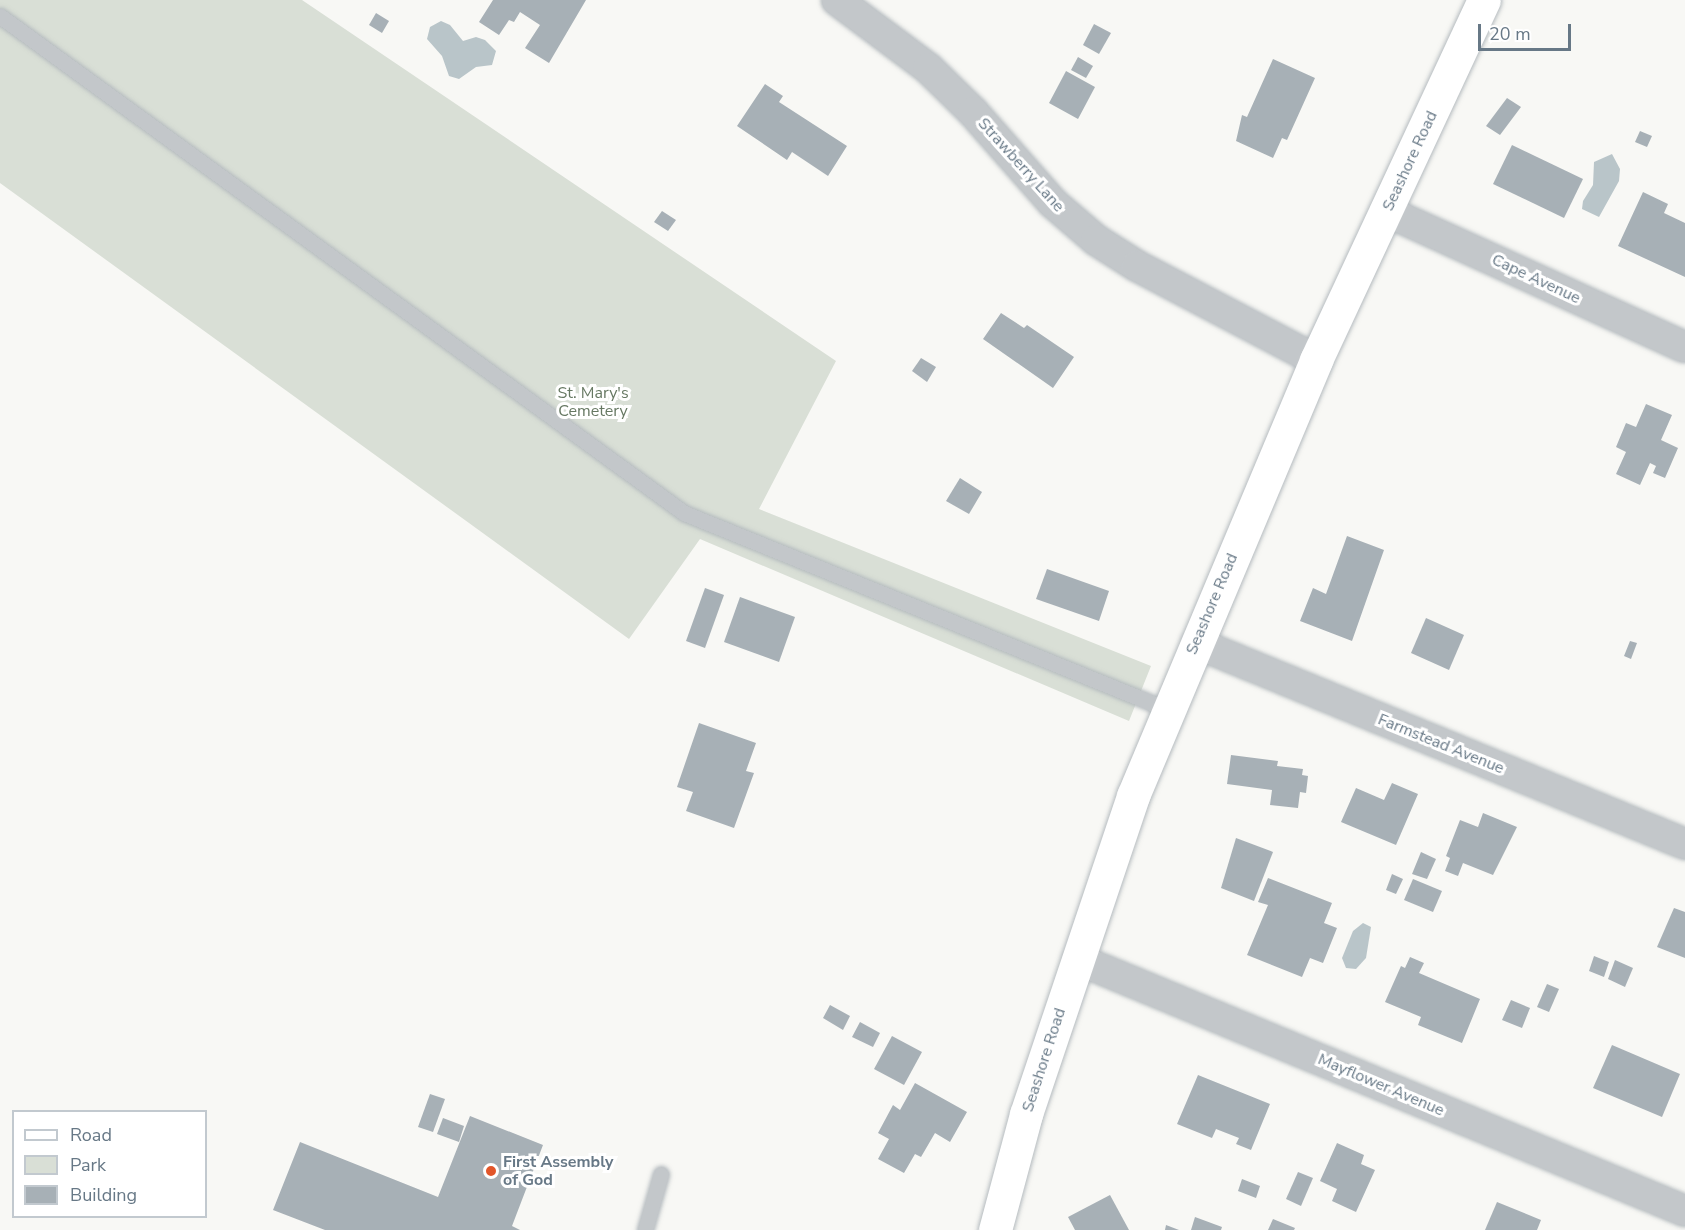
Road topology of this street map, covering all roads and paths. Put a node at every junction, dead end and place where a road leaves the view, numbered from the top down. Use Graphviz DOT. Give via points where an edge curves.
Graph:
graph roads {
  1 [pos="837,0"];
  2 [pos="1484,0"];
  3 [pos="0,16"];
  4 [pos="1386,211"];
  5 [pos="1685,347"];
  6 [pos="1316,360"];
  7 [pos="1196,643"];
  8 [pos="1168,710"];
  9 [pos="1685,844"];
  10 [pos="1077,959"];
  11 [pos="661,1174"];
  12 [pos="1685,1211"];
  13 [pos="645,1230"];
  14 [pos="995,1230"];
  1 -- 6 [label="street, Strawberry Lane" via="928,68 973,112 1053,203 1096,240 1137,266"];
  2 -- 4 [label="main road, Seashore Road"];
  3 -- 8 [label="lane" via="684,513"];
  4 -- 5 [label="street, Cape Avenue"];
  4 -- 6 [label="main road, Seashore Road"];
  6 -- 7 [label="main road, Seashore Road"];
  7 -- 8 [label="main road, Seashore Road"];
  7 -- 9 [label="street, Farmstead Avenue"];
  8 -- 10 [label="main road, Seashore Road" via="1132,796"];
  10 -- 12 [label="street, Mayflower Avenue"];
  10 -- 14 [label="main road, Seashore Road" via="1026,1114"];
  11 -- 13 [label="lane"];
}
